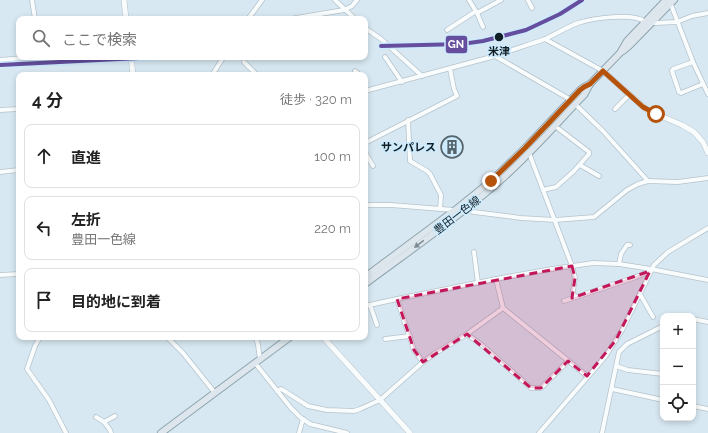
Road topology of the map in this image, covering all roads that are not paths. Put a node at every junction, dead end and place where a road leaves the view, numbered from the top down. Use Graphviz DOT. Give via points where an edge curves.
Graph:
graph roads {
  1 [pos="32,0"];
  2 [pos="124,0"];
  3 [pos="262,0"];
  4 [pos="334,0"];
  5 [pos="357,0"];
  6 [pos="469,0"];
  7 [pos="501,0"];
  8 [pos="528,0"];
  9 [pos="670,1"];
  10 [pos="532,8"];
  11 [pos="344,10"];
  12 [pos="476,12"];
  13 [pos="708,12"];
  14 [pos="35,16"];
  15 [pos="126,16"];
  16 [pos="250,16"];
  17 [pos="308,16"];
  18 [pos="351,16"];
  19 [pos="644,22"];
  20 [pos="653,22"];
  21 [pos="677,22"];
  22 [pos="483,27"];
  23 [pos="368,30"];
  24 [pos="447,30"];
  25 [pos="545,39"];
  26 [pos="620,53"];
  27 [pos="495,56"];
  28 [pos="385,57"];
  29 [pos="16,59"];
  30 [pos="0,60"];
  31 [pos="131,60"];
  32 [pos="222,60"];
  33 [pos="244,62"];
  34 [pos="693,62"];
  35 [pos="450,69"];
  36 [pos="603,71"];
  37 [pos="133,72"];
  38 [pos="214,72"];
  39 [pos="254,72"];
  40 [pos="422,76"];
  41 [pos="402,82"];
  42 [pos="703,84"];
  43 [pos="368,88"];
  44 [pos="629,94"];
  45 [pos="708,94"];
  46 [pos="573,102"];
  47 [pos="16,109"];
  48 [pos="615,109"];
  49 [pos="0,110"];
  50 [pos="408,120"];
  51 [pos="555,126"];
  52 [pos="368,141"];
  53 [pos="706,141"];
  54 [pos="529,153"];
  55 [pos="708,153"];
  56 [pos="368,157"];
  57 [pos="580,165"];
  58 [pos="374,166"];
  59 [pos="16,170"];
  60 [pos="0,172"];
  61 [pos="599,176"];
  62 [pos="708,178"];
  63 [pos="648,181"];
  64 [pos="543,190"];
  65 [pos="368,205"];
  66 [pos="440,210"];
  67 [pos="455,210"];
  68 [pos="465,210"];
  69 [pos="555,220"];
  70 [pos="708,228"];
  71 [pos="630,245"];
  72 [pos="474,252"];
  73 [pos="619,264"];
  74 [pos="572,266"];
  75 [pos="651,270"];
  76 [pos="16,274"];
  77 [pos="368,274"];
  78 [pos="0,275"];
  79 [pos="496,279"];
  80 [pos="708,280"];
  81 [pos="368,282"];
  82 [pos="478,283"];
  83 [pos="640,294"];
  84 [pos="574,297"];
  85 [pos="397,299"];
  86 [pos="564,301"];
  87 [pos="368,306"];
  88 [pos="368,308"];
  89 [pos="503,308"];
  90 [pos="653,317"];
  91 [pos="696,320"];
  92 [pos="708,322"];
  93 [pos="376,325"];
  94 [pos="660,328"];
  95 [pos="467,334"];
  96 [pos="410,336"];
  97 [pos="385,339"];
  98 [pos="38,340"];
  99 [pos="170,340"];
  100 [pos="257,340"];
  101 [pos="286,340"];
  102 [pos="326,340"];
  103 [pos="260,359"];
  104 [pos="568,361"];
  105 [pos="423,362"];
  106 [pos="255,363"];
  107 [pos="616,366"];
  108 [pos="660,374"];
  109 [pos="587,376"];
  110 [pos="612,389"];
  111 [pos="277,391"];
  112 [pos="215,393"];
  113 [pos="660,399"];
  114 [pos="380,400"];
  115 [pos="696,407"];
  116 [pos="708,409"];
  117 [pos="115,416"];
  118 [pos="96,418"];
  119 [pos="303,419"];
  120 [pos="104,422"];
  121 [pos="66,433"];
  122 [pos="111,433"];
  123 [pos="161,433"];
  124 [pos="299,433"];
  125 [pos="347,433"];
  126 [pos="410,433"];
  127 [pos="539,433"];
  128 [pos="602,433"];
  1 -- 14 [label="street"];
  2 -- 15 [label="street"];
  3 -- 16 [label="street"];
  4 -- 11 [label="street"];
  5 -- 11 [label="street"];
  6 -- 12 [label="street"];
  7 -- 12 [label="street"];
  8 -- 10 [label="street"];
  9 -- 19 [label="main road, 豊田一色線"];
  9 -- 20 [label="main road, 豊田一色線"];
  9 -- 21 [label="street"];
  11 -- 17 [label="street"];
  11 -- 18 [label="street"];
  12 -- 22 [label="street"];
  12 -- 24 [label="street"];
  13 -- 21 [label="street"];
  19 -- 25 [label="street" via="640,19 618,16 601,18 579,23"];
  19 -- 26 [label="main road, 豊田一色線"];
  20 -- 21 [label="street"];
  20 -- 26 [label="main road, 豊田一色線"];
  21 -- 34 [label="street"];
  23 -- 40 [label="street"];
  25 -- 27 [label="street"];
  25 -- 36 [label="street"];
  26 -- 36 [label="main road, 豊田一色線"];
  27 -- 35 [label="street"];
  27 -- 46 [label="street"];
  28 -- 41 [label="street"];
  29 -- 30 [label="street"];
  31 -- 37 [label="street"];
  32 -- 38 [label="street"];
  33 -- 39 [label="street"];
  34 -- 42 [label="street"];
  34 -- 42 [label="street" via="672,71 679,92"];
  35 -- 40 [label="street"];
  35 -- 50 [label="street" via="457,96"];
  36 -- 44 [label="street"];
  36 -- 46 [label="main road, 豊田一色線" via="584,87"];
  40 -- 41 [label="street"];
  41 -- 43 [label="street"];
  42 -- 45 [label="street"];
  44 -- 48 [label="street"];
  44 -- 53 [label="street" via="647,110 688,128"];
  46 -- 51 [label="main road, 豊田一色線"];
  46 -- 63 [label="street"];
  46 -- 67 [label="main road, 豊田一色線" via="491,181"];
  47 -- 49 [label="street"];
  50 -- 52 [label="street"];
  50 -- 66 [label="street" via="410,161 430,174 441,195"];
  51 -- 54 [label="main road, 豊田一色線"];
  51 -- 57 [label="street" via="589,152"];
  53 -- 55 [label="street"];
  54 -- 64 [label="street"];
  54 -- 68 [label="main road, 豊田一色線"];
  56 -- 58 [label="street"];
  57 -- 61 [label="street"];
  57 -- 64 [label="street" via="556,187"];
  59 -- 60 [label="street"];
  62 -- 63 [label="street" via="678,182"];
  63 -- 69 [label="street" via="632,186 594,217"];
  64 -- 69 [label="street"];
  65 -- 66 [label="street"];
  66 -- 67 [label="street"];
  67 -- 77 [label="main road, 豊田一色線"];
  68 -- 69 [label="street"];
  68 -- 81 [label="main road, 豊田一色線, one-way"];
  69 -- 74 [label="street"];
  70 -- 75 [label="street" via="668,252"];
  71 -- 73 [label="street" via="627,245 621,254"];
  72 -- 82 [label="street"];
  73 -- 74 [label="street" via="593,263"];
  73 -- 75 [label="street"];
  74 -- 79 [label="street"];
  74 -- 84 [label="street" via="575,278"];
  75 -- 80 [label="street"];
  75 -- 83 [label="street"];
  75 -- 84 [label="street"];
  76 -- 78 [label="street"];
  79 -- 82 [label="street"];
  79 -- 89 [label="street"];
  82 -- 85 [label="street"];
  83 -- 90 [label="street"];
  83 -- 109 [label="street" via="614,344"];
  84 -- 86 [label="street"];
  85 -- 87 [label="street"];
  85 -- 96 [label="street"];
  88 -- 93 [label="street"];
  89 -- 95 [label="street"];
  89 -- 104 [label="street"];
  91 -- 92 [label="street"];
  94 -- 107 [label="street" via="627,344 619,352"];
  95 -- 104 [label="street" via="531,388 541,388"];
  95 -- 105 [label="street"];
  96 -- 97 [label="street"];
  96 -- 105 [label="street" via="414,350"];
  98 -- 121 [label="street" via="27,369 49,400"];
  99 -- 112 [label="street"];
  100 -- 103 [label="street"];
  101 -- 103 [label="main road"];
  102 -- 114 [label="street"];
  103 -- 106 [label="main road"];
  104 -- 109 [label="street"];
  105 -- 114 [label="street"];
  106 -- 111 [label="street"];
  106 -- 112 [label="main road"];
  107 -- 108 [label="street"];
  107 -- 110 [label="street"];
  109 -- 127 [label="street"];
  110 -- 113 [label="street"];
  110 -- 128 [label="street"];
  111 -- 114 [label="street" via="281,389 308,406 327,410 354,411"];
  111 -- 119 [label="street"];
  112 -- 123 [label="main road"];
  114 -- 126 [label="street"];
  115 -- 116 [label="street"];
  117 -- 120 [label="street"];
  118 -- 120 [label="street"];
  119 -- 124 [label="street"];
  119 -- 125 [label="street" via="310,424"];
  120 -- 122 [label="street"];
}
